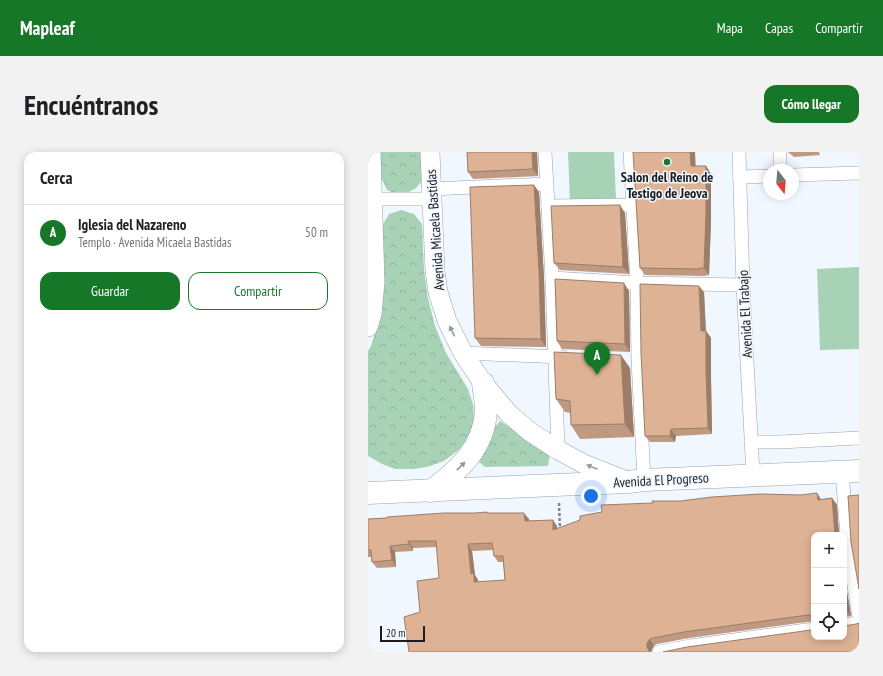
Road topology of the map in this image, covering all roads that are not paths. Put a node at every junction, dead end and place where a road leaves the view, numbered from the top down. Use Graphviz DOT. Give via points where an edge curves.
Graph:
graph roads {
  1 [pos="371,152"];
  2 [pos="430,152"];
  3 [pos="545,152"];
  4 [pos="630,152"];
  5 [pos="739,152"];
  6 [pos="780,152"];
  7 [pos="780,164"];
  8 [pos="859,173"];
  9 [pos="799,175"];
  10 [pos="740,176"];
  11 [pos="763,176"];
  12 [pos="547,184"];
  13 [pos="431,194"];
  14 [pos="372,199"];
  15 [pos="633,205"];
  16 [pos="548,206"];
  17 [pos="552,278"];
  18 [pos="638,283"];
  19 [pos="743,285"];
  20 [pos="368,327"];
  21 [pos="463,353"];
  22 [pos="554,356"];
  23 [pos="577,357"];
  24 [pos="623,359"];
  25 [pos="638,360"];
  26 [pos="483,383"];
  27 [pos="859,438"];
  28 [pos="751,442"];
  29 [pos="558,450"];
  30 [pos="850,472"];
  31 [pos="753,475"];
  32 [pos="368,477"];
  33 [pos="636,481"];
  34 [pos="431,491"];
  35 [pos="377,492"];
  36 [pos="859,617"];
  37 [pos="859,623"];
  38 [pos="847,625"];
  39 [pos="811,629"];
  40 [pos="659,652"];
  1 -- 14 [label="main road"];
  2 -- 13 [label="main road, Avenida Micaela Bastidas"];
  3 -- 12 [label="street"];
  4 -- 15 [label="street"];
  5 -- 10 [label="street, Avenida El Trabajo"];
  6 -- 7 [label="street"];
  8 -- 9 [label="street"];
  10 -- 11 [label="street"];
  10 -- 19 [label="street, Avenida El Trabajo"];
  12 -- 13 [label="street"];
  12 -- 16 [label="street"];
  13 -- 14 [label="street"];
  21 -- 13 [label="main road, Avenida Micaela Bastidas, one-way" via="447,321 438,292"];
  14 -- 20 [label="main road" via="375,282"];
  15 -- 16 [label="street"];
  15 -- 18 [label="street"];
  16 -- 17 [label="street"];
  17 -- 18 [label="street"];
  17 -- 22 [label="street"];
  18 -- 19 [label="street"];
  18 -- 25 [label="street"];
  19 -- 28 [label="street, Avenida El Trabajo"];
  21 -- 22 [label="street"];
  21 -- 26 [label="main road, Avenida Micaela Bastidas"];
  22 -- 23 [label="street"];
  22 -- 29 [label="street"];
  24 -- 25 [label="street"];
  25 -- 33 [label="street"];
  26 -- 29 [label="main road, Avenida Micaela Bastidas" via="509,414"];
  34 -- 26 [label="highway, one-way" via="449,478 477,445 484,428 486,410"];
  27 -- 28 [label="street"];
  28 -- 31 [label="street, Avenida El Trabajo"];
  33 -- 29 [label="main road, Avenida Micaela Bastidas, one-way" via="584,464"];
  30 -- 31 [label="highway, Avenida El Progreso"];
  30 -- 36 [label="street" via="848,549"];
  31 -- 33 [label="highway, Avenida El Progreso"];
  32 -- 35 [label="highway"];
  33 -- 34 [label="highway, Avenida El Progreso"];
  34 -- 35 [label="highway, Avenida El Progreso"];
  37 -- 38 [label="street"];
  39 -- 40 [label="street"];
}
